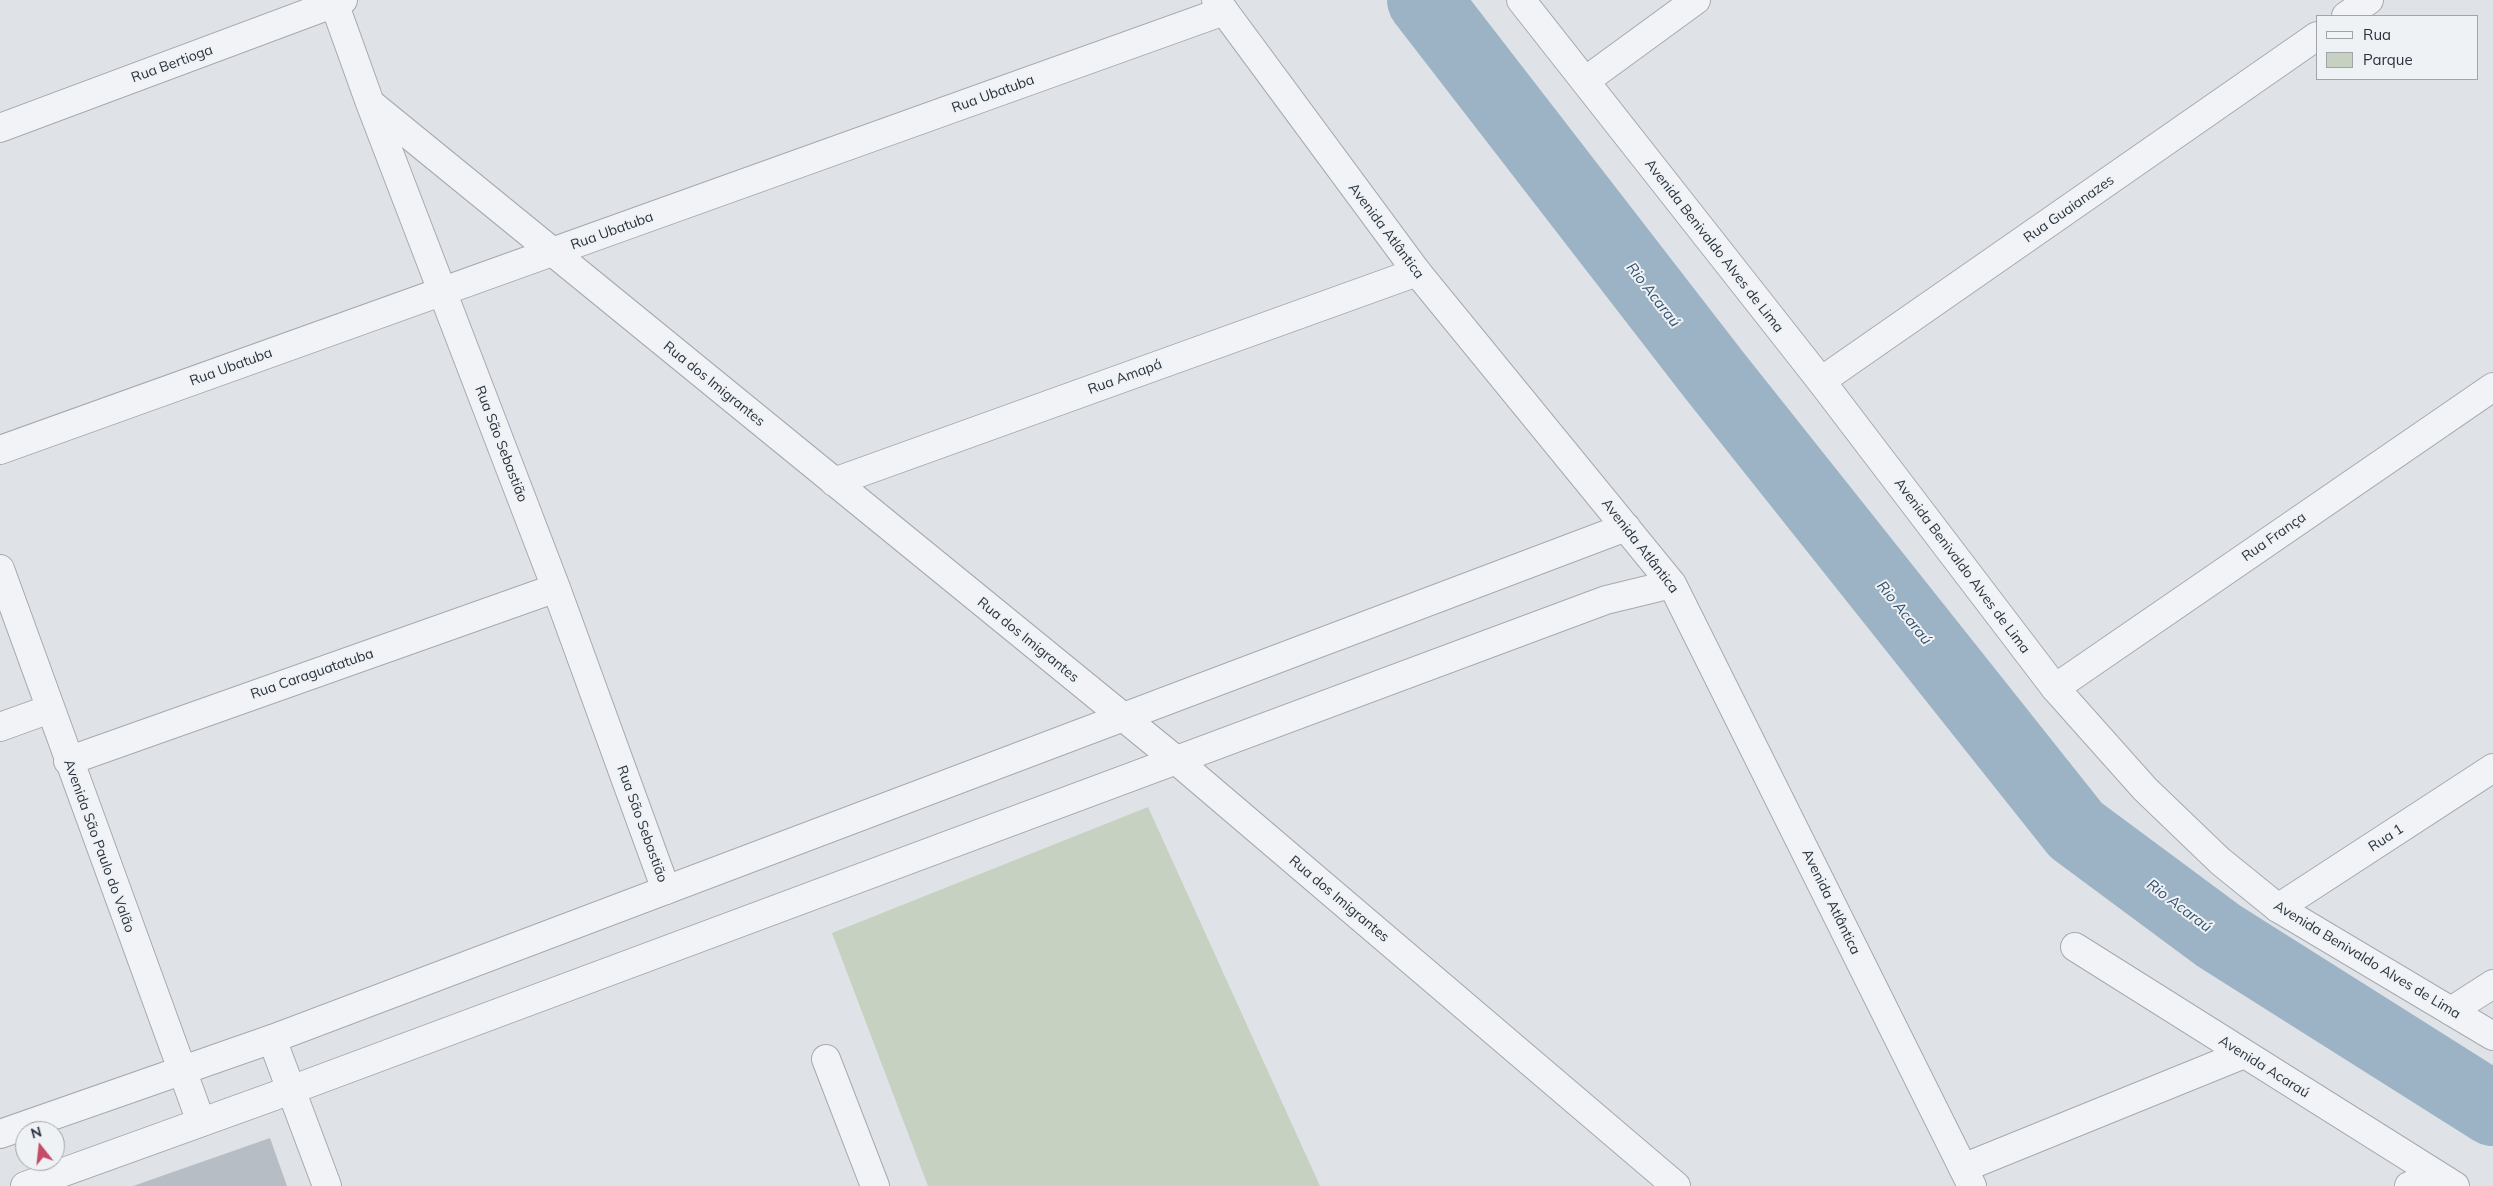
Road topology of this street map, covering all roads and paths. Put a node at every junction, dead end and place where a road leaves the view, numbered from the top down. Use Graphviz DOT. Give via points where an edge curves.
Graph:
graph roads {
  1 [pos="1521,0"];
  2 [pos="1696,0"];
  3 [pos="2369,0"];
  4 [pos="337,1"];
  5 [pos="1220,6"];
  6 [pos="2347,15"];
  7 [pos="2316,37"];
  8 [pos="1585,81"];
  9 [pos="370,104"];
  10 [pos="0,128"];
  11 [pos="552,252"];
  12 [pos="1416,272"];
  13 [pos="442,291"];
  14 [pos="1821,381"];
  15 [pos="2493,386"];
  16 [pos="0,450"];
  17 [pos="834,482"];
  18 [pos="1626,527"];
  19 [pos="0,569"];
  20 [pos="1672,584"];
  21 [pos="556,588"];
  22 [pos="2055,688"];
  23 [pos="50,709"];
  24 [pos="1123,717"];
  25 [pos="0,727"];
  26 [pos="68,760"];
  27 [pos="1176,760"];
  28 [pos="2493,768"];
  29 [pos="666,890"];
  30 [pos="2278,908"];
  31 [pos="2075,947"];
  32 [pos="2493,984"];
  33 [pos="2451,1011"];
  34 [pos="2493,1036"];
  35 [pos="272,1040"];
  36 [pos="2244,1054"];
  37 [pos="826,1059"];
  38 [pos="182,1071"];
  39 [pos="291,1090"];
  40 [pos="201,1122"];
  41 [pos="0,1134"];
  42 [pos="1967,1177"];
  43 [pos="2446,1180"];
  44 [pos="25,1186"];
  45 [pos="327,1186"];
  46 [pos="875,1186"];
  47 [pos="1676,1186"];
  48 [pos="2409,1186"];
  1 -- 8 [label="street, Avenida Benivaldo Alves de Lima"];
  2 -- 8 [label="street"];
  3 -- 6 [label="street"];
  4 -- 9 [label="street, Rua São Sebastião"];
  4 -- 10 [label="street, Rua Bertioga"];
  5 -- 11 [label="street, Rua Ubatuba"];
  5 -- 12 [label="street, Avenida Atlântica"];
  7 -- 14 [label="street, Rua Guaianazes"];
  8 -- 14 [label="street, Avenida Benivaldo Alves de Lima"];
  9 -- 11 [label="street, Rua dos Imigrantes"];
  9 -- 13 [label="street, Rua São Sebastião"];
  11 -- 13 [label="street, Rua Ubatuba"];
  11 -- 17 [label="street, Rua dos Imigrantes"];
  12 -- 17 [label="street, Rua Amapá"];
  12 -- 18 [label="street, Avenida Atlântica"];
  13 -- 16 [label="street, Rua Ubatuba"];
  13 -- 21 [label="street, Rua São Sebastião"];
  14 -- 22 [label="street, Avenida Benivaldo Alves de Lima"];
  15 -- 22 [label="street, Rua França"];
  17 -- 24 [label="street, Rua dos Imigrantes"];
  18 -- 20 [label="street, Avenida Atlântica"];
  18 -- 24 [label="street"];
  19 -- 23 [label="street, Avenida São Paulo do Valão"];
  20 -- 27 [label="street" via="1606,600"];
  20 -- 42 [label="street, Avenida Atlântica"];
  21 -- 26 [label="street, Rua Caraguatatuba"];
  21 -- 29 [label="street, Rua São Sebastião"];
  22 -- 30 [label="street, Avenida Benivaldo Alves de Lima" via="2144,789 2220,861"];
  23 -- 25 [label="street"];
  23 -- 26 [label="street, Avenida São Paulo do Valão"];
  24 -- 27 [label="street, Rua dos Imigrantes"];
  24 -- 29 [label="street"];
  26 -- 38 [label="street, Avenida São Paulo do Valão"];
  27 -- 39 [label="street"];
  27 -- 47 [label="street, Rua dos Imigrantes"];
  28 -- 30 [label="street, Rua 1"];
  29 -- 35 [label="street"];
  30 -- 33 [label="street, Avenida Benivaldo Alves de Lima"];
  31 -- 36 [label="street, Avenida Acaraú"];
  32 -- 33 [label="street"];
  33 -- 34 [label="street, Avenida Benivaldo Alves de Lima"];
  35 -- 38 [label="street"];
  35 -- 39 [label="street"];
  36 -- 42 [label="street"];
  36 -- 43 [label="street, Avenida Acaraú"];
  37 -- 46 [label="street"];
  38 -- 40 [label="street, Avenida São Paulo do Valão"];
  38 -- 41 [label="street"];
  39 -- 40 [label="street"];
  39 -- 45 [label="street"];
  40 -- 44 [label="street"];
  43 -- 48 [label="street"];
}
